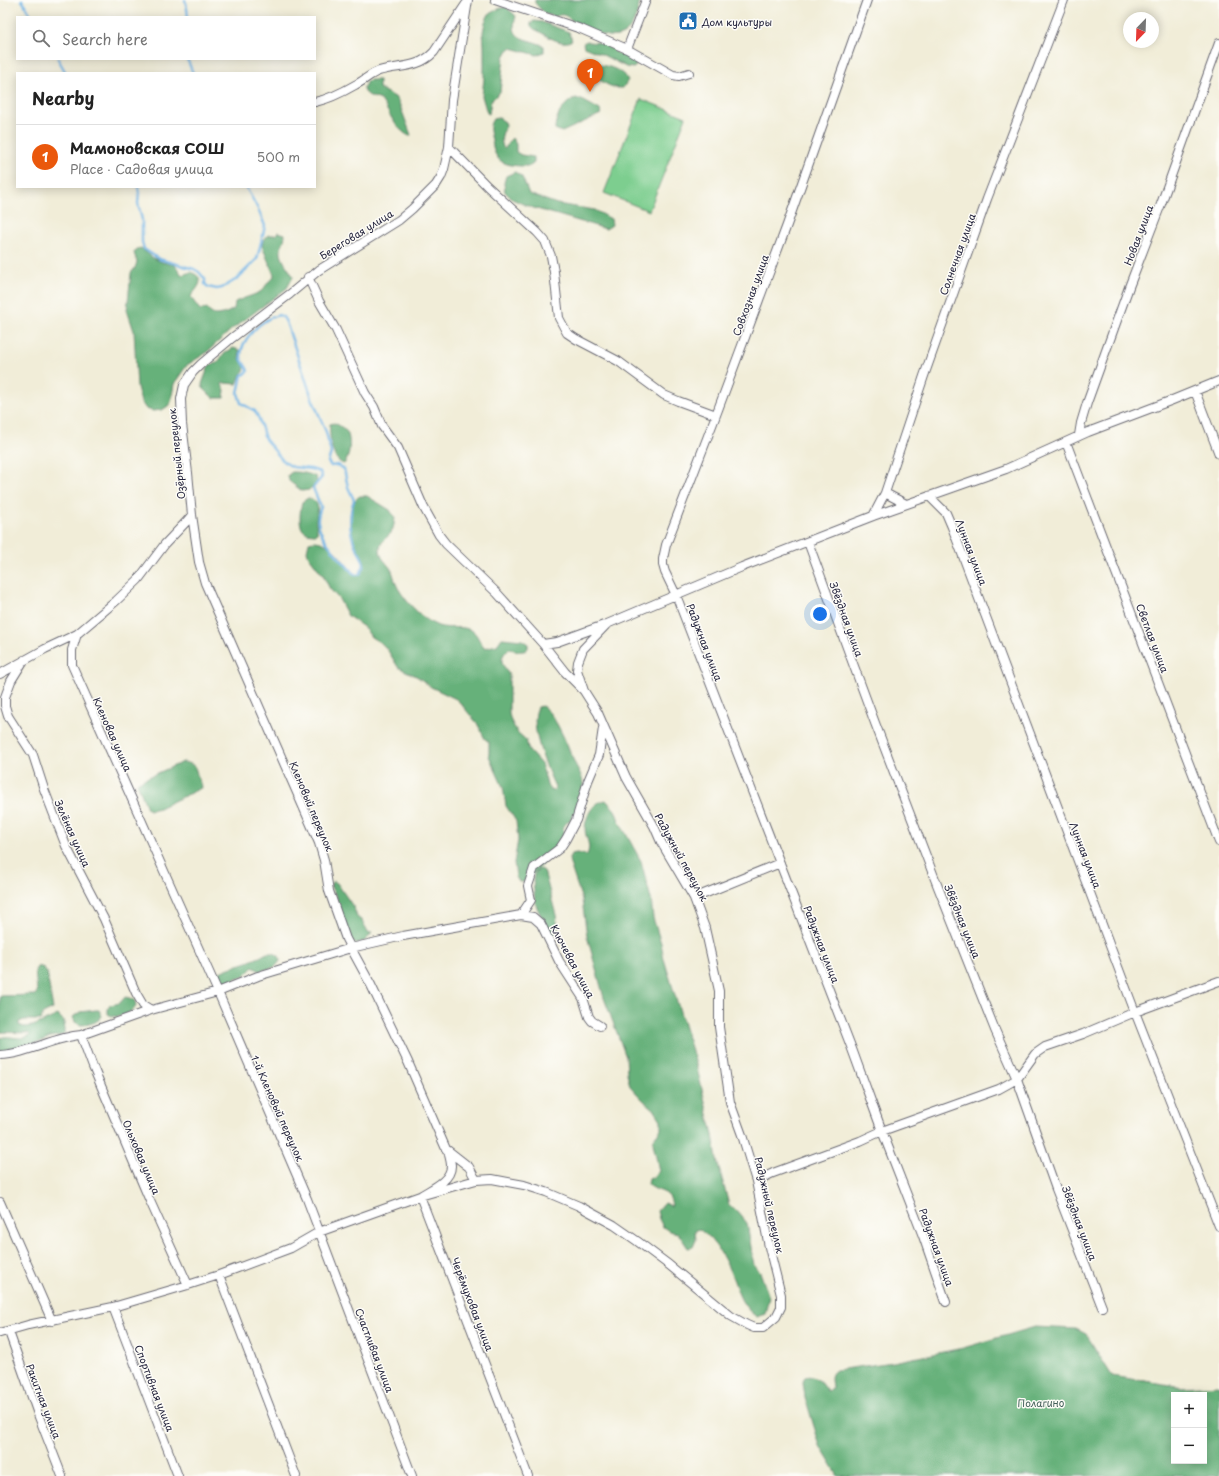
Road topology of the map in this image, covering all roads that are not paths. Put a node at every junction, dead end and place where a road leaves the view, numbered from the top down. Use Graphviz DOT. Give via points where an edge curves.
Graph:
graph roads {
  1 [pos="469,0"];
  2 [pos="495,0"];
  3 [pos="646,0"];
  4 [pos="867,0"];
  5 [pos="1064,0"];
  6 [pos="1219,44"];
  7 [pos="627,50"];
  8 [pos="689,73"];
  9 [pos="316,102"];
  10 [pos="450,147"];
  11 [pos="308,278"];
  12 [pos="1219,381"];
  13 [pos="1195,391"];
  14 [pos="182,392"];
  15 [pos="716,415"];
  16 [pos="1079,435"];
  17 [pos="1066,442"];
  18 [pos="1219,454"];
  19 [pos="885,493"];
  20 [pos="929,496"];
  21 [pos="906,504"];
  22 [pos="192,515"];
  23 [pos="874,516"];
  24 [pos="808,542"];
  25 [pos="676,595"];
  26 [pos="607,624"];
  27 [pos="77,634"];
  28 [pos="543,644"];
  29 [pos="24,660"];
  30 [pos="0,674"];
  31 [pos="584,691"];
  32 [pos="3,699"];
  33 [pos="603,725"];
  34 [pos="1219,842"];
  35 [pos="780,864"];
  36 [pos="694,898"];
  37 [pos="521,915"];
  38 [pos="350,948"];
  39 [pos="1219,981"];
  40 [pos="218,992"];
  41 [pos="151,1010"];
  42 [pos="1135,1012"];
  43 [pos="600,1026"];
  44 [pos="81,1035"];
  45 [pos="0,1056"];
  46 [pos="1017,1079"];
  47 [pos="882,1131"];
  48 [pos="448,1150"];
  49 [pos="476,1180"];
  50 [pos="756,1181"];
  51 [pos="420,1196"];
  52 [pos="0,1202"];
  53 [pos="1219,1226"];
  54 [pos="319,1232"];
  55 [pos="219,1275"];
  56 [pos="188,1285"];
  57 [pos="946,1302"];
  58 [pos="113,1307"];
  59 [pos="1102,1307"];
  60 [pos="52,1321"];
  61 [pos="9,1332"];
  62 [pos="0,1334"];
  63 [pos="62,1476"];
  64 [pos="178,1476"];
  65 [pos="296,1476"];
  66 [pos="412,1476"];
  67 [pos="528,1476"];
  1 -- 9 [label="street" via="427,59 415,65 375,72 351,87"];
  1 -- 10 [label="street, Береговая улица" via="452,100"];
  2 -- 7 [label="street" via="581,29"];
  3 -- 7 [label="street"];
  4 -- 15 [label="street, Совхозная улица"];
  5 -- 19 [label="street, Солнечная улица" via="987,200"];
  6 -- 16 [label="street, Новая улица" via="1092,388"];
  7 -- 8 [label="street" via="673,75"];
  10 -- 11 [label="street, Береговая улица" via="441,177 412,209 384,230"];
  10 -- 15 [label="street" via="545,241 554,272 559,318 567,333 618,361 664,395"];
  11 -- 14 [label="street, Береговая улица" via="193,372"];
  11 -- 28 [label="street" via="382,426 398,448 424,508 439,535"];
  12 -- 13 [label="street, Радужный переулок"];
  13 -- 16 [label="street, Радужный переулок"];
  13 -- 18 [label="street"];
  14 -- 22 [label="street, Озёрный переулок" via="182,424"];
  15 -- 25 [label="street, Совхозная улица" via="664,553 665,572"];
  16 -- 17 [label="street, Радужный переулок"];
  17 -- 20 [label="street, Радужный переулок" via="1006,469"];
  17 -- 34 [label="street, Светлая улица"];
  19 -- 21 [label="street"];
  19 -- 23 [label="street, Солнечная улица"];
  20 -- 21 [label="street, Радужный переулок"];
  20 -- 42 [label="street, Лунная улица" via="946,514 952,527"];
  21 -- 23 [label="street, Радужный переулок"];
  22 -- 27 [label="street" via="165,544 138,580"];
  22 -- 38 [label="street, Кленовый переулок" via="205,583 318,843 324,860 329,891"];
  23 -- 24 [label="street, Радужный переулок"];
  24 -- 25 [label="street, Радужный переулок"];
  24 -- 46 [label="street, Звёздная улица" via="938,887"];
  25 -- 26 [label="street, Радужный переулок"];
  25 -- 35 [label="street, Радужная улица"];
  26 -- 28 [label="street" via="557,642"];
  26 -- 31 [label="street, Радужный переулок" via="590,640 580,655 577,670"];
  27 -- 29 [label="street"];
  27 -- 40 [label="street, Кленовая улица" via="72,650 72,665"];
  28 -- 31 [label="street"];
  29 -- 30 [label="street"];
  29 -- 32 [label="street, Зелёная улица"];
  31 -- 33 [label="street, Радужный переулок"];
  32 -- 41 [label="street, Зелёная улица" via="8,716 33,755 66,846 104,919 136,993 143,1005"];
  33 -- 36 [label="street, Радужный переулок" via="626,777"];
  33 -- 37 [label="street" via="599,755 574,826 560,848 534,868 528,886 531,900"];
  35 -- 36 [label="street"];
  35 -- 47 [label="street, Радужная улица"];
  36 -- 50 [label="street, Радужный переулок" via="705,928 719,991 719,1027 730,1102"];
  37 -- 38 [label="street"];
  37 -- 43 [label="street, Ключевая улица" via="533,917 541,924 559,961 583,998 589,1018"];
  38 -- 40 [label="street" via="258,976"];
  38 -- 48 [label="street, Кленовый переулок" via="372,985"];
  39 -- 42 [label="street"];
  40 -- 41 [label="street"];
  40 -- 54 [label="street, 1-й Кленовый переулок"];
  41 -- 44 [label="street"];
  42 -- 46 [label="street" via="1040,1049"];
  42 -- 53 [label="street, Лунная улица"];
  44 -- 45 [label="street" via="71,1035"];
  44 -- 56 [label="street, Ольховая улица"];
  46 -- 47 [label="street" via="999,1089"];
  46 -- 59 [label="street, Звёздная улица"];
  47 -- 50 [label="street"];
  47 -- 57 [label="street, Радужная улица"];
  48 -- 49 [label="street, Кленовый переулок" via="469,1167"];
  48 -- 51 [label="street" via="452,1167 449,1175"];
  49 -- 50 [label="street, Радужный переулок" via="492,1178 524,1185 546,1192 598,1216 637,1240 731,1316 747,1326 764,1328 776,1317 782,1301"];
  49 -- 51 [label="street"];
  51 -- 54 [label="street"];
  51 -- 67 [label="street, Черёмуховая улица"];
  52 -- 60 [label="street"];
  54 -- 55 [label="street" via="291,1248"];
  54 -- 66 [label="street, Счастливая улица"];
  55 -- 56 [label="street"];
  55 -- 65 [label="street"];
  56 -- 58 [label="street"];
  58 -- 60 [label="street"];
  58 -- 64 [label="street, Спортивная улица"];
  60 -- 61 [label="street"];
  61 -- 62 [label="street"];
  61 -- 63 [label="street, Ракитная улица"];
}
